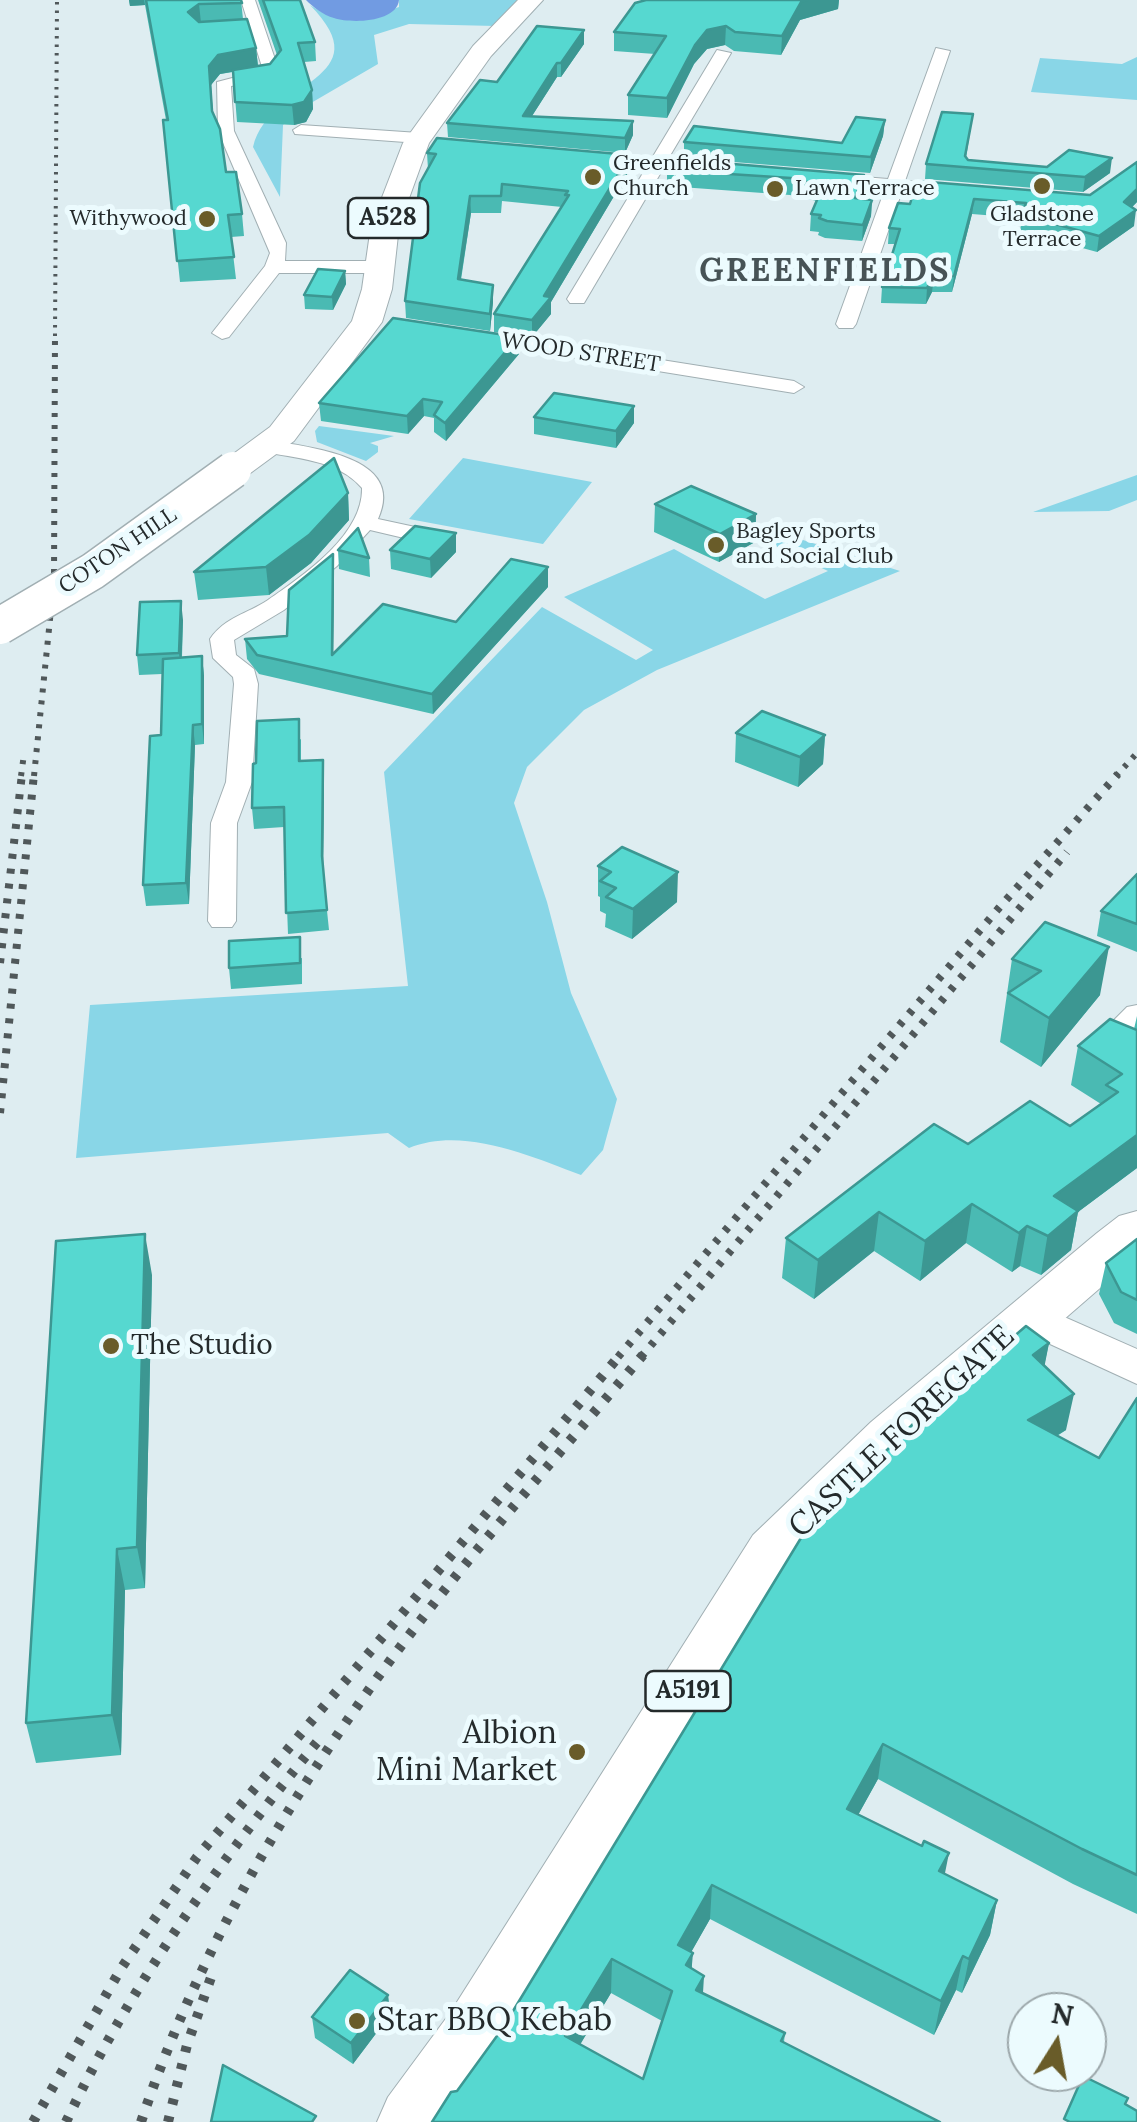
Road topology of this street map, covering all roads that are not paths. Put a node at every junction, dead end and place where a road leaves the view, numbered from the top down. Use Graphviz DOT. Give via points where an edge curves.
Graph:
graph roads {
  1 [pos="248,0"];
  2 [pos="531,0"];
  3 [pos="724,53"];
  4 [pos="937,55"];
  5 [pos="301,130"];
  6 [pos="427,142"];
  7 [pos="581,157"];
  8 [pos="658,164"];
  9 [pos="737,170"];
  10 [pos="796,176"];
  11 [pos="895,185"];
  12 [pos="972,192"];
  13 [pos="274,266"];
  14 [pos="379,267"];
  15 [pos="577,299"];
  16 [pos="222,324"];
  17 [pos="846,324"];
  18 [pos="459,334"];
  19 [pos="794,387"];
  20 [pos="270,446"];
  21 [pos="367,523"];
  22 [pos="421,534"];
  23 [pos="0,626"];
  24 [pos="222,921"];
  25 [pos="1137,1014"];
  26 [pos="1137,1060"];
  27 [pos="1137,1229"];
  28 [pos="1028,1316"];
  29 [pos="1137,1368"];
  30 [pos="414,2122"];
  1 -- 13 [label="street" via="248,29 270,74 226,81 226,130 277,242"];
  2 -- 6 [label="main road, A528" via="482,51"];
  3 -- 8 [label="street"];
  4 -- 11 [label="street"];
  5 -- 6 [label="street"];
  6 -- 14 [label="main road, A528" via="386,226"];
  7 -- 8 [label="street"];
  8 -- 9 [label="street"];
  8 -- 15 [label="street"];
  10 -- 11 [label="street"];
  11 -- 12 [label="street"];
  11 -- 17 [label="street"];
  13 -- 14 [label="street"];
  13 -- 16 [label="street"];
  14 -- 20 [label="main road, A528" via="381,323"];
  18 -- 19 [label="street, WOOD STREET"];
  20 -- 21 [label="street" via="360,472 375,491"];
  20 -- 23 [label="main road, COTON HILL / A528, bridge" via="93,571"];
  21 -- 22 [label="street"];
  21 -- 24 [label="street" via="264,615 226,634 225,659 245,674 246,684 240,782 225,808"];
  25 -- 26 [label="street" via="1106,1042"];
  27 -- 28 [label="main road, CASTLE FOREGATE / A5191"];
  28 -- 29 [label="street"];
  28 -- 30 [label="main road, CASTLE FOREGATE / A5191" via="813,1508 774,1552 475,2037"];
}
